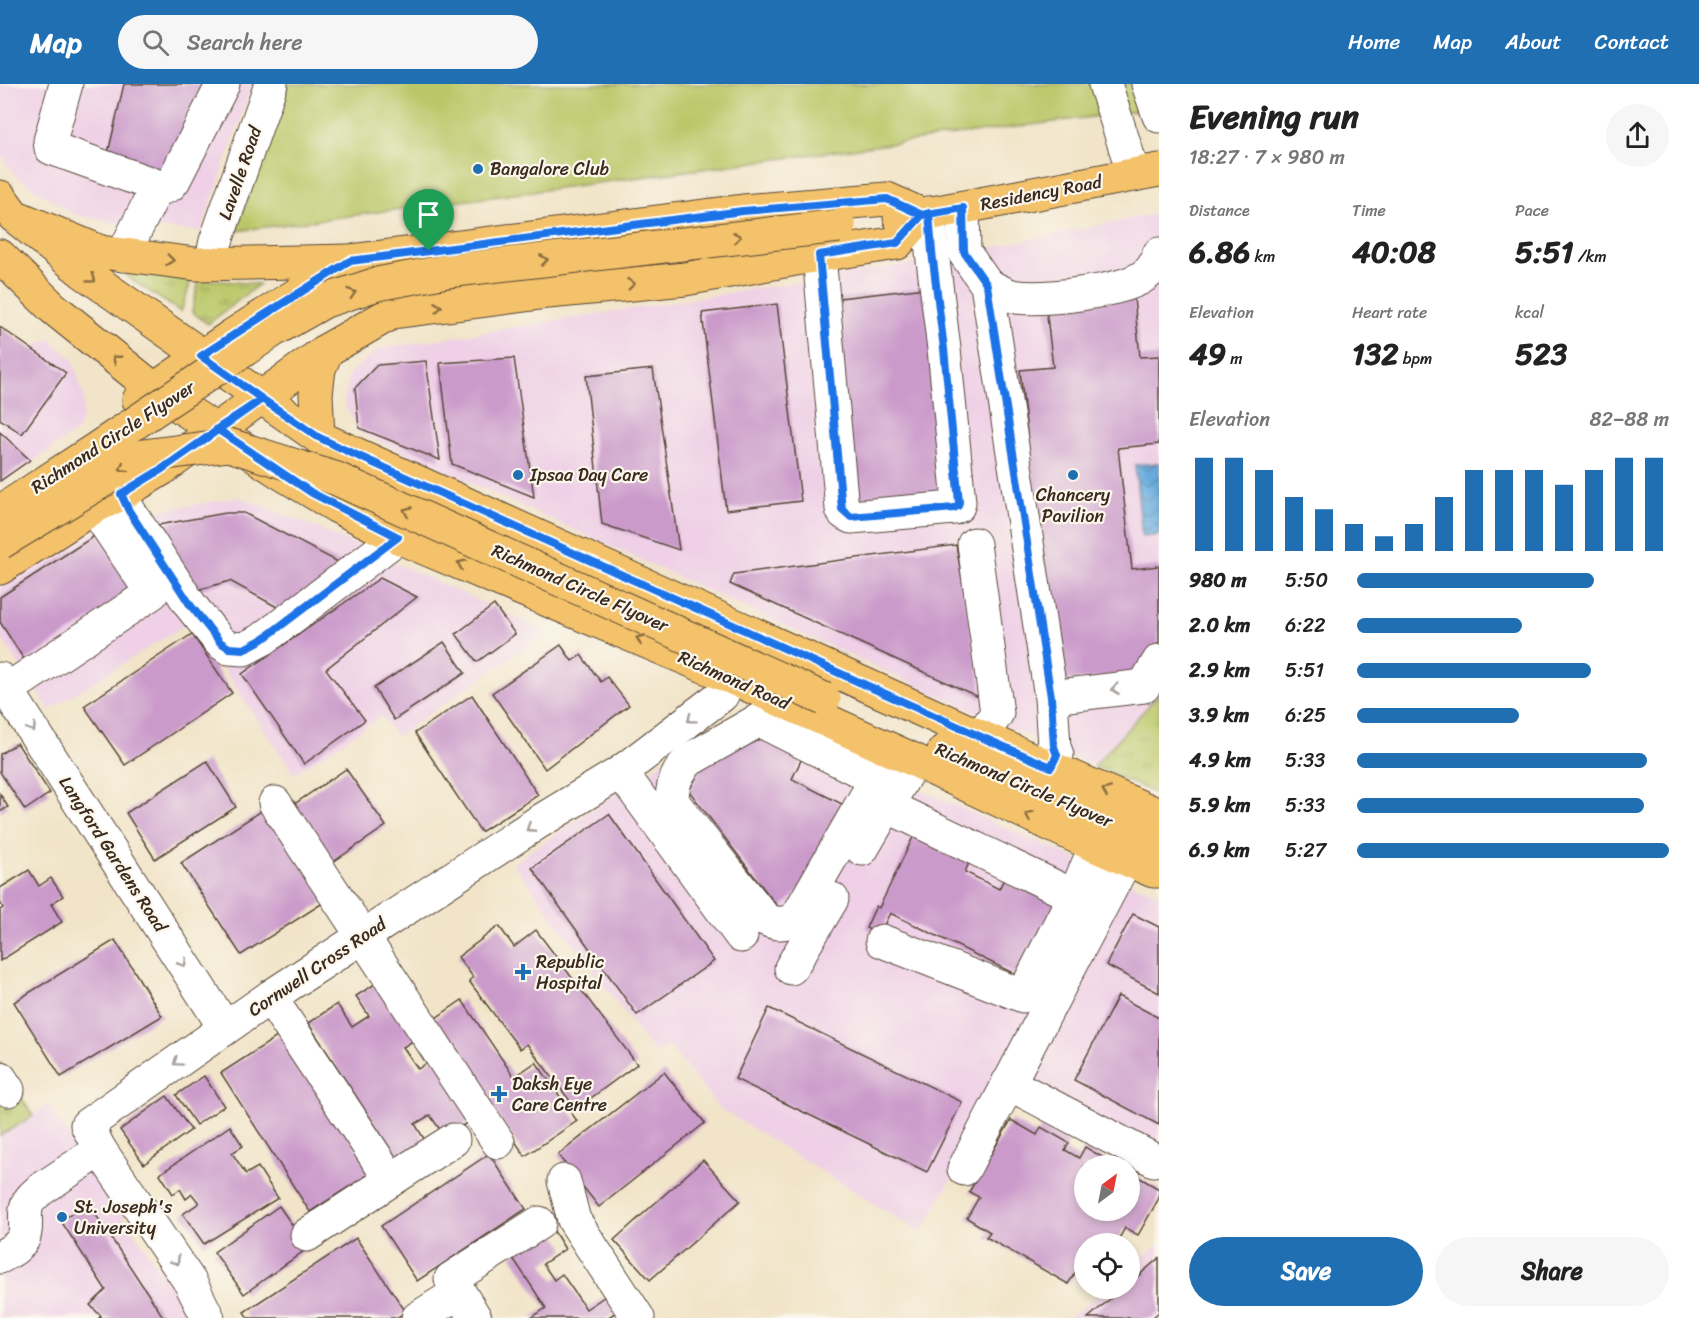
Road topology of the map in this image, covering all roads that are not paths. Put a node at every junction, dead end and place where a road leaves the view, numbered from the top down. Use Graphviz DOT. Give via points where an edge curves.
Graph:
graph roads {
  1 [pos="66,84"];
  2 [pos="223,84"];
  3 [pos="271,84"];
  4 [pos="1105,84"];
  5 [pos="1148,84"];
  6 [pos="1159,116"];
  7 [pos="1152,173"];
  8 [pos="157,187"];
  9 [pos="7,207"];
  10 [pos="963,208"];
  11 [pos="926,214"];
  12 [pos="1159,254"];
  13 [pos="123,255"];
  14 [pos="819,255"];
  15 [pos="0,256"];
  16 [pos="350,261"];
  17 [pos="211,263"];
  18 [pos="987,285"];
  19 [pos="327,350"];
  20 [pos="201,356"];
  21 [pos="155,390"];
  22 [pos="262,399"];
  23 [pos="217,429"];
  24 [pos="318,437"];
  25 [pos="0,496"];
  26 [pos="108,500"];
  27 [pos="0,512"];
  28 [pos="398,537"];
  29 [pos="0,543"];
  30 [pos="974,544"];
  31 [pos="0,568"];
  32 [pos="1159,661"];
  33 [pos="730,677"];
  34 [pos="3,685"];
  35 [pos="1051,697"];
  36 [pos="981,737"];
  37 [pos="902,755"];
  38 [pos="1051,767"];
  39 [pos="621,772"];
  40 [pos="882,792"];
  41 [pos="274,803"];
  42 [pos="1096,846"];
  43 [pos="1151,846"];
  44 [pos="1074,896"];
  45 [pos="363,936"];
  46 [pos="741,936"];
  47 [pos="882,941"];
  48 [pos="791,968"];
  49 [pos="270,997"];
  50 [pos="225,1028"];
  51 [pos="1008,1083"];
  52 [pos="453,1140"];
  53 [pos="498,1142"];
  54 [pos="100,1150"];
  55 [pos="1154,1160"];
  56 [pos="964,1169"];
  57 [pos="391,1180"];
  58 [pos="564,1181"];
  59 [pos="539,1223"];
  60 [pos="307,1235"];
  61 [pos="0,1257"];
  62 [pos="467,1305"];
  63 [pos="208,1318"];
  64 [pos="418,1318"];
  65 [pos="638,1318"];
  1 -- 8 [label="street" via="51,148"];
  2 -- 8 [label="street" via="174,180 163,188"];
  3 -- 17 [label="street, Lavelle Road"];
  4 -- 7 [label="street"];
  5 -- 6 [label="street"];
  7 -- 10 [label="main road, Residency Road"];
  8 -- 13 [label="street"];
  9 -- 13 [label="main road" via="101,252"];
  9 -- 20 [label="main road, one-way" via="83,272"];
  10 -- 11 [label="main road, Residency Road"];
  10 -- 18 [label="street" via="964,252"];
  11 -- 14 [label="main road" via="897,243"];
  11 -- 14 [label="street" via="959,502 954,508 851,517 842,509"];
  11 -- 16 [label="main road" via="887,199 743,211"];
  27 -- 11 [label="main road, Richmond Circle Flyover, one-way, bridge" via="274,330 325,301 377,284 447,271"];
  12 -- 18 [label="street" via="1154,268 1143,277 1104,290 1015,297"];
  13 -- 17 [label="main road, one-way"];
  19 -- 14 [label="main road, one-way" via="393,312 685,279"];
  21 -- 15 [label="main road, Richmond Road, one-way" via="53,308"];
  16 -- 17 [label="main road"];
  16 -- 20 [label="main road"];
  18 -- 35 [label="street"];
  19 -- 22 [label="main road"];
  19 -- 24 [label="main road" via="319,369 316,394"];
  20 -- 21 [label="main road"];
  20 -- 22 [label="main road"];
  21 -- 23 [label="main road, Richmond Road"];
  21 -- 25 [label="main road"];
  22 -- 23 [label="main road"];
  22 -- 24 [label="main road"];
  23 -- 26 [label="main road" via="162,469"];
  23 -- 28 [label="main road, Richmond Road" via="328,502"];
  24 -- 36 [label="main road"];
  26 -- 28 [label="street" via="129,511 191,606 229,648 244,649 263,639"];
  26 -- 31 [label="main road"];
  26 -- 34 [label="street" via="152,593"];
  33 -- 28 [label="main road, Richmond Road, one-way"];
  43 -- 29 [label="main road, Richmond Circle Flyover, one-way, bridge" via="337,479 229,445 143,456"];
  30 -- 36 [label="street" via="997,714"];
  32 -- 35 [label="street, one-way" via="1144,686"];
  33 -- 37 [label="main road, Richmond Road"];
  33 -- 39 [label="street, Cornwell Cross Road, one-way" via="722,695"];
  34 -- 50 [label="street, Langford Gardens Road, one-way"];
  35 -- 38 [label="street" via="1057,755"];
  36 -- 38 [label="main road"];
  37 -- 40 [label="street"];
  42 -- 37 [label="main road, Richmond Road, one-way"];
  43 -- 38 [label="main road, one-way"];
  39 -- 45 [label="street, Cornwell Cross Road, one-way"];
  39 -- 46 [label="street"];
  40 -- 40 [label="street" via="797,917 786,924 765,919 672,801 675,779 689,760 759,720"];
  40 -- 44 [label="street"];
  40 -- 48 [label="street"];
  41 -- 45 [label="street"];
  42 -- 43 [label="main road, Richmond Road"];
  42 -- 44 [label="street"];
  43 -- 51 [label="street"];
  44 -- 47 [label="street" via="1023,996"];
  45 -- 49 [label="street, Cornwell Cross Road"];
  45 -- 53 [label="street"];
  49 -- 50 [label="street, Cornwell Cross Road"];
  49 -- 57 [label="street"];
  50 -- 54 [label="street, Cornwell Cross Road, one-way" via="87,1125"];
  51 -- 55 [label="street"];
  51 -- 56 [label="street"];
  52 -- 57 [label="street"];
  54 -- 61 [label="street" via="31,1198 24,1237"];
  54 -- 63 [label="street, Cornwell Cross Road, one-way" via="190,1282"];
  57 -- 60 [label="street"];
  58 -- 65 [label="street" via="574,1220"];
  59 -- 62 [label="street" via="451,1279"];
  62 -- 64 [label="street"];
}
